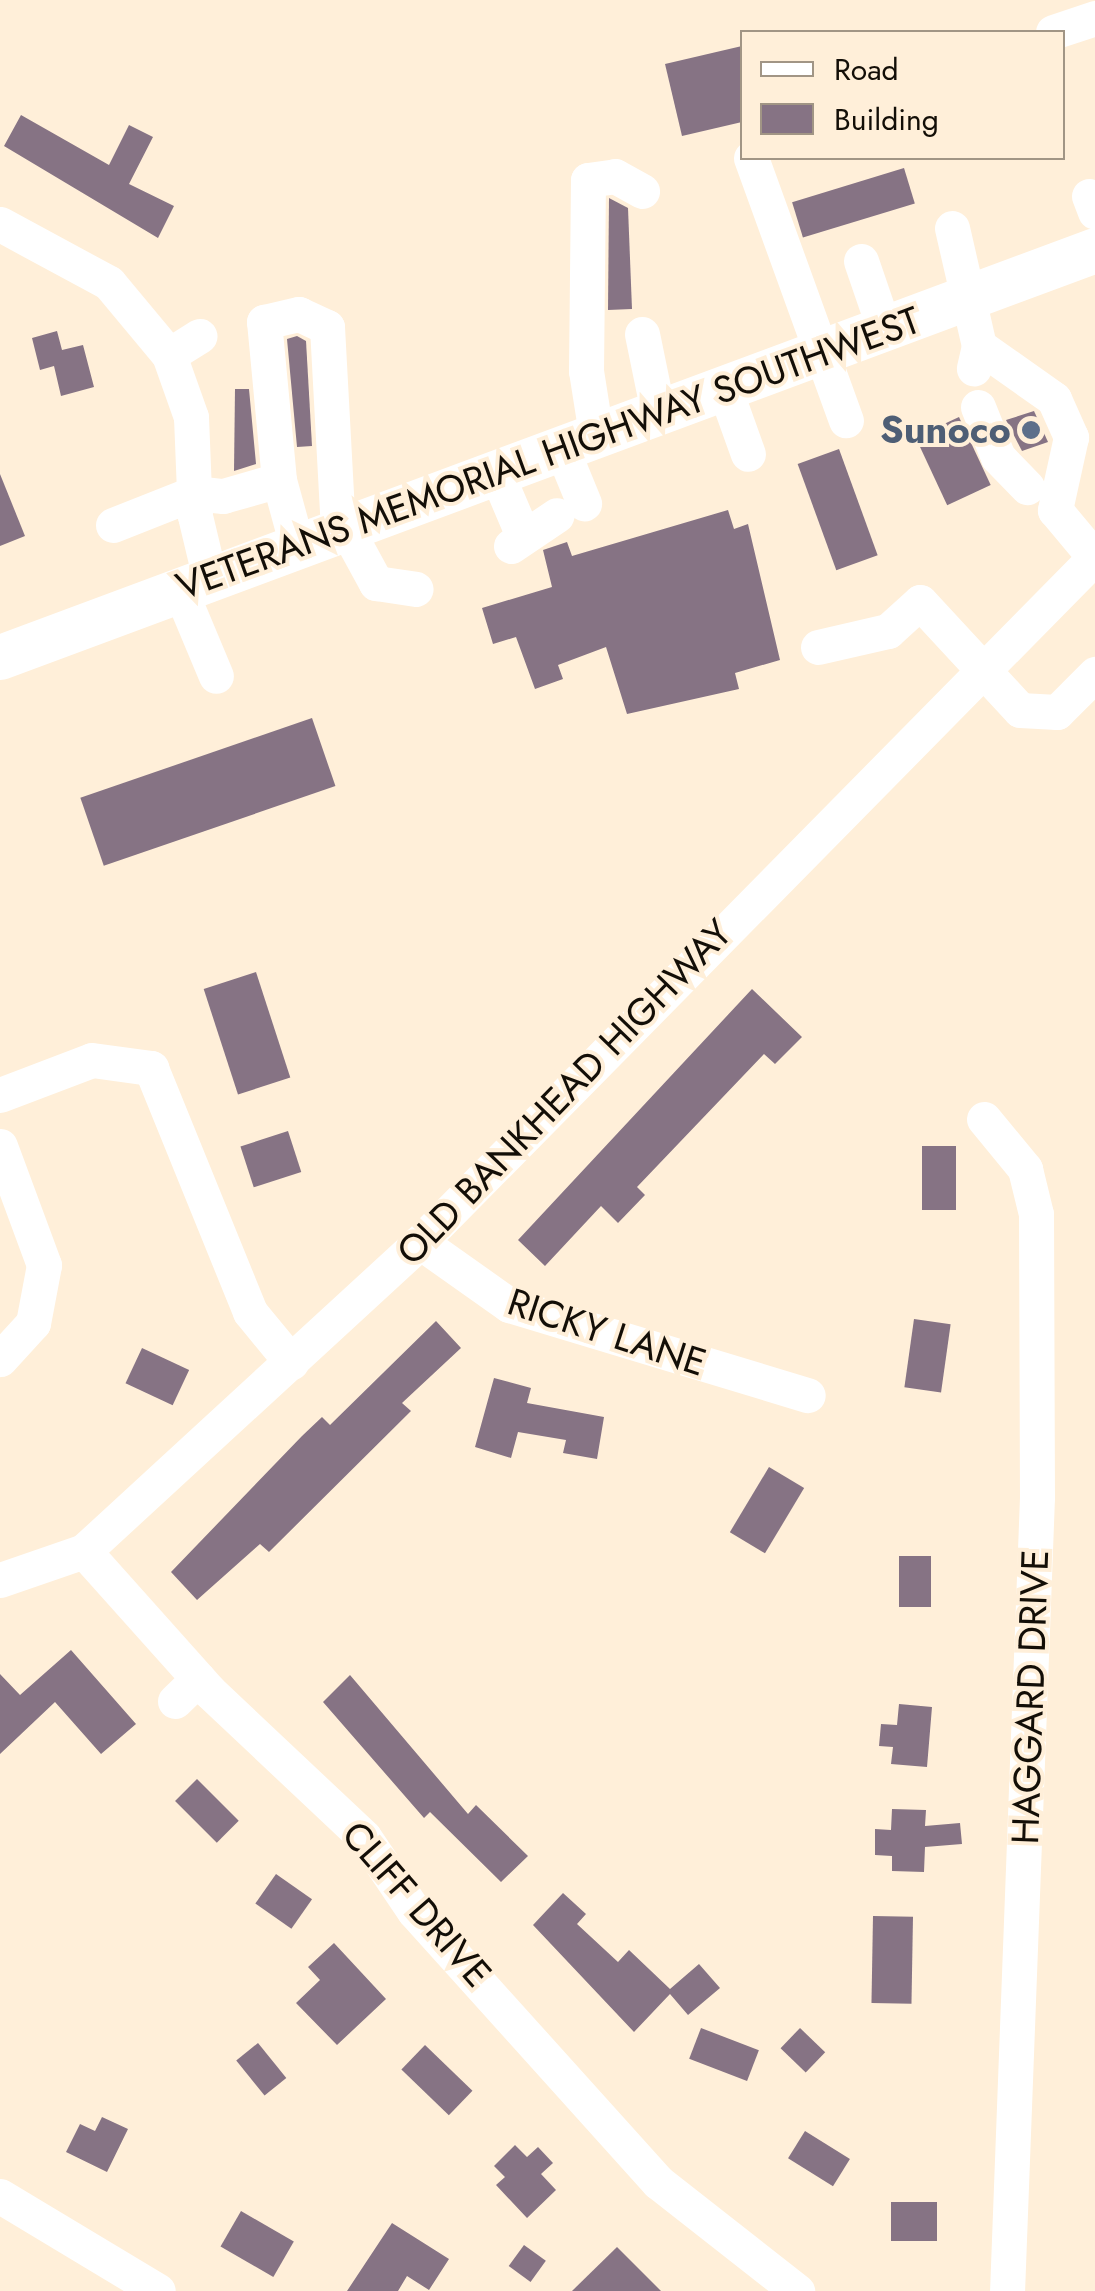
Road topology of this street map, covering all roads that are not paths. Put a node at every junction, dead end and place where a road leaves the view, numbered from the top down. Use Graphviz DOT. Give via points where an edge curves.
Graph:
graph roads {
  1 [pos="1095,18"];
  2 [pos="1059,30"];
  3 [pos="751,160"];
  4 [pos="642,191"];
  5 [pos="0,224"];
  6 [pos="952,228"];
  7 [pos="1093,236"];
  8 [pos="861,262"];
  9 [pos="970,296"];
  10 [pos="884,328"];
  11 [pos="642,334"];
  12 [pos="198,336"];
  13 [pos="822,351"];
  14 [pos="169,355"];
  15 [pos="724,387"];
  16 [pos="978,407"];
  17 [pos="658,412"];
  18 [pos="846,420"];
  19 [pos="578,441"];
  20 [pos="748,454"];
  21 [pos="496,472"];
  22 [pos="279,480"];
  23 [pos="1026,486"];
  24 [pos="194,493"];
  25 [pos="113,525"];
  26 [pos="327,535"];
  27 [pos="1095,557"];
  28 [pos="195,585"];
  29 [pos="416,589"];
  30 [pos="818,648"];
  31 [pos="0,657"];
  32 [pos="980,666"];
  33 [pos="1095,674"];
  34 [pos="216,676"];
  35 [pos="0,1095"];
  36 [pos="984,1119"];
  37 [pos="0,1146"];
  38 [pos="420,1242"];
  39 [pos="0,1359"];
  40 [pos="291,1362"];
  41 [pos="808,1395"];
  42 [pos="84,1551"];
  43 [pos="0,1580"];
  44 [pos="0,2196"];
  45 [pos="158,2291"];
  46 [pos="797,2291"];
  47 [pos="1007,2291"];
  1 -- 2 [label="street"];
  3 -- 13 [label="street"];
  4 -- 19 [label="street" via="615,176 588,180 586,370"];
  5 -- 14 [label="street" via="109,283"];
  6 -- 9 [label="street"];
  7 -- 9 [label="main road, VETERANS MEMORIAL HIGHWAY SOUTHWEST"];
  8 -- 10 [label="street"];
  9 -- 10 [label="main road, VETERANS MEMORIAL HIGHWAY SOUTHWEST"];
  9 -- 27 [label="street" via="976,357 1054,399 1071,437 1055,510"];
  10 -- 13 [label="main road, VETERANS MEMORIAL HIGHWAY SOUTHWEST"];
  11 -- 17 [label="street"];
  12 -- 14 [label="street"];
  13 -- 15 [label="main road, VETERANS MEMORIAL HIGHWAY SOUTHWEST"];
  13 -- 18 [label="street"];
  14 -- 24 [label="street" via="191,416"];
  15 -- 17 [label="main road, VETERANS MEMORIAL HIGHWAY SOUTHWEST"];
  15 -- 20 [label="street"];
  16 -- 23 [label="street" via="998,457"];
  17 -- 19 [label="main road, VETERANS MEMORIAL HIGHWAY SOUTHWEST"];
  19 -- 21 [label="main road, VETERANS MEMORIAL HIGHWAY SOUTHWEST"];
  19 -- 21 [label="street" via="570,509 516,538"];
  21 -- 26 [label="main road, VETERANS MEMORIAL HIGHWAY SOUTHWEST"];
  22 -- 24 [label="street" via="222,496"];
  22 -- 26 [label="street"];
  22 -- 26 [label="street" via="264,322 299,314 327,326"];
  24 -- 25 [label="street"];
  24 -- 28 [label="street"];
  26 -- 28 [label="main road, VETERANS MEMORIAL HIGHWAY SOUTHWEST"];
  26 -- 29 [label="street" via="376,583"];
  27 -- 32 [label="street, OLD BANKHEAD HIGHWAY"];
  28 -- 31 [label="main road, VETERANS MEMORIAL HIGHWAY SOUTHWEST"];
  28 -- 34 [label="street"];
  30 -- 32 [label="street" via="888,631 920,602"];
  32 -- 33 [label="street" via="1020,710 1039,712 1058,712"];
  32 -- 38 [label="street, OLD BANKHEAD HIGHWAY"];
  35 -- 40 [label="street" via="92,1060 151,1068 250,1312"];
  36 -- 47 [label="street, HAGGARD DRIVE" via="1025,1169 1036,1214 1037,1498"];
  37 -- 39 [label="street" via="44,1266 33,1322"];
  38 -- 40 [label="street, OLD BANKHEAD HIGHWAY"];
  38 -- 41 [label="street, RICKY LANE" via="509,1305"];
  40 -- 42 [label="street, OLD BANKHEAD HIGHWAY"];
  42 -- 43 [label="street, OLD BANKHEAD HIGHWAY"];
  42 -- 46 [label="street, CLIFF DRIVE" via="186,1690 364,1837 414,1911 658,2182"];
  44 -- 45 [label="street"];
}
